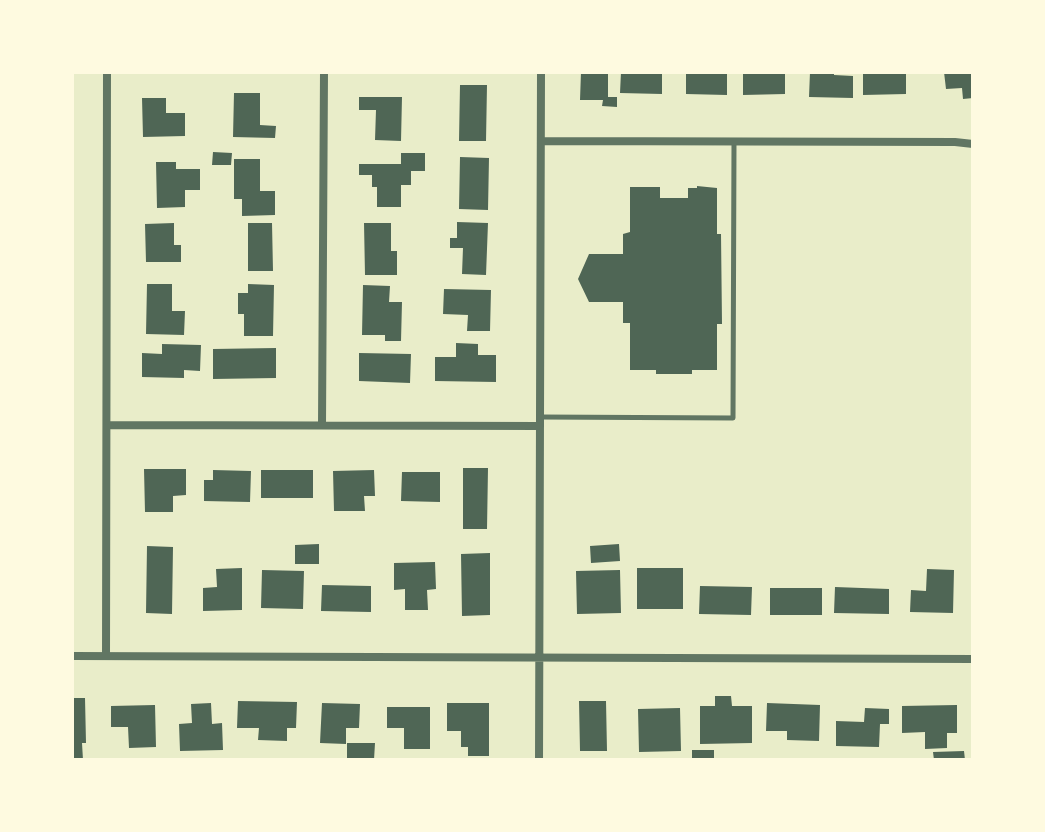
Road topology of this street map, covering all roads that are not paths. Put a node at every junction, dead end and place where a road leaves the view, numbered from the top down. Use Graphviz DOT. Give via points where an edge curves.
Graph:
graph roads {
  1 [pos="107,72"];
  2 [pos="324,72"];
  3 [pos="541,72"];
  4 [pos="541,141"];
  5 [pos="734,142"];
  6 [pos="973,144"];
  7 [pos="540,422"];
  8 [pos="107,425"];
  9 [pos="322,425"];
  10 [pos="72,656"];
  11 [pos="106,656"];
  12 [pos="540,658"];
  13 [pos="973,659"];
  14 [pos="539,760"];
  1 -- 8 [label="street"];
  2 -- 9 [label="street"];
  3 -- 4 [label="street"];
  4 -- 5 [label="street"];
  4 -- 7 [label="street"];
  5 -- 6 [label="street"];
  5 -- 7 [label="lane" via="733,418"];
  7 -- 9 [label="street"];
  7 -- 12 [label="street"];
  8 -- 9 [label="street"];
  8 -- 11 [label="street"];
  10 -- 11 [label="street"];
  11 -- 12 [label="street"];
  12 -- 13 [label="street"];
  12 -- 14 [label="street"];
}
